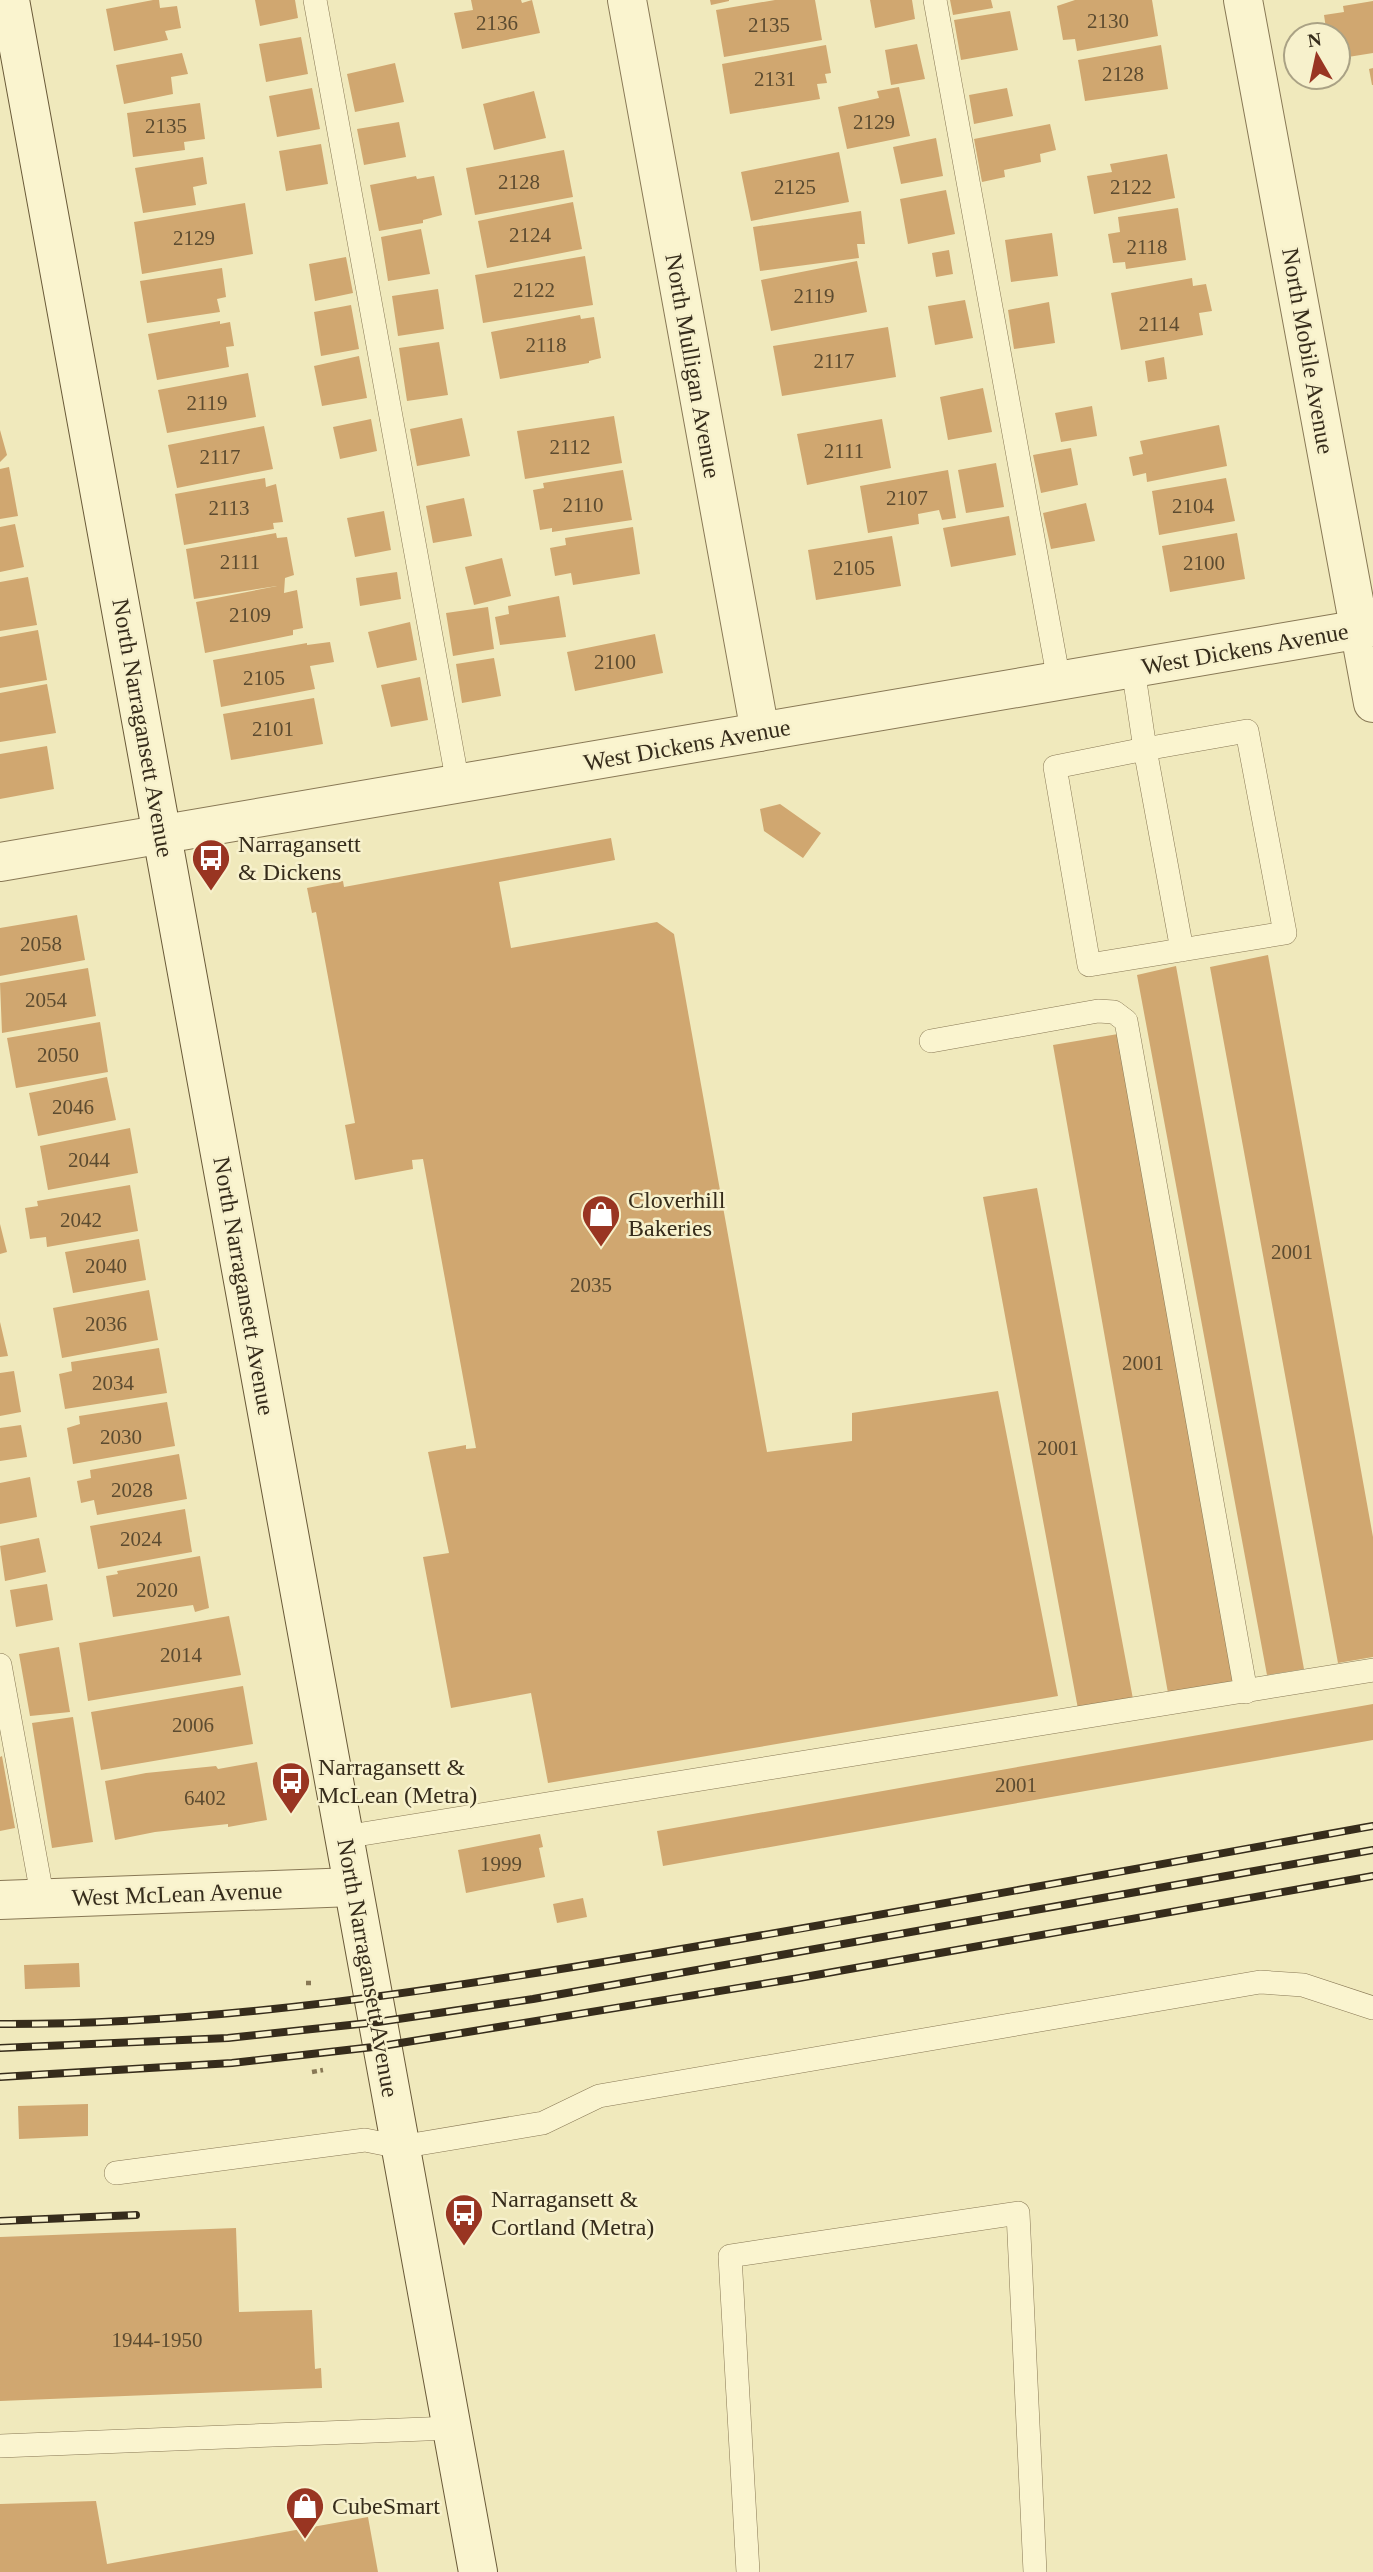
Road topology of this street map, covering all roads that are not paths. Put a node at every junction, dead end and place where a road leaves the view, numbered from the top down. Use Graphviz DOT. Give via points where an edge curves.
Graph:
graph roads {
  1 [pos="10,0"];
  2 [pos="315,0"];
  3 [pos="626,0"];
  4 [pos="935,0"];
  5 [pos="1243,0"];
  6 [pos="1366,628"];
  7 [pos="1133,668"];
  8 [pos="1059,681"];
  9 [pos="1373,703"];
  10 [pos="760,732"];
  11 [pos="1145,749"];
  12 [pos="458,784"];
  13 [pos="162,834"];
  14 [pos="0,862"];
  15 [pos="1182,950"];
  16 [pos="931,1041"];
  17 [pos="0,1665"];
  18 [pos="1373,1670"];
  19 [pos="1246,1692"];
  20 [pos="344,1837"];
  21 [pos="353,1887"];
  22 [pos="0,1900"];
  23 [pos="43,1900"];
  24 [pos="1373,2008"];
  25 [pos="400,2147"];
  26 [pos="116,2174"];
  27 [pos="451,2428"];
  28 [pos="0,2446"];
  29 [pos="478,2572"];
  30 [pos="748,2572"];
  31 [pos="1035,2572"];
  1 -- 13 [label="street, North Narragansett Avenue"];
  2 -- 12 [label="lane"];
  3 -- 10 [label="street, North Mulligan Avenue"];
  4 -- 8 [label="lane"];
  5 -- 6 [label="street, North Mobile Avenue"];
  6 -- 7 [label="street, West Dickens Avenue"];
  6 -- 9 [label="street, North Mobile Avenue"];
  7 -- 8 [label="street, West Dickens Avenue"];
  7 -- 11 [label="lane"];
  8 -- 10 [label="street, West Dickens Avenue"];
  10 -- 12 [label="street, West Dickens Avenue"];
  11 -- 15 [label="lane"];
  11 -- 15 [label="lane" via="1055,767 1090,965"];
  11 -- 15 [label="lane" via="1247,731 1285,933"];
  12 -- 13 [label="street, West Dickens Avenue"];
  13 -- 14 [label="street, West Dickens Avenue"];
  13 -- 20 [label="street, North Narragansett Avenue"];
  16 -- 19 [label="lane" via="1098,1011 1114,1012 1126,1021"];
  17 -- 23 [label="lane"];
  18 -- 19 [label="lane"];
  19 -- 20 [label="lane"];
  20 -- 21 [label="street, North Narragansett Avenue"];
  21 -- 23 [label="street, West McLean Avenue"];
  21 -- 25 [label="street, North Narragansett Avenue"];
  22 -- 23 [label="street, West McLean Avenue"];
  24 -- 25 [label="lane" via="1303,1985 1260,1982 599,2095 543,2123"];
  25 -- 26 [label="lane" via="365,2140"];
  25 -- 27 [label="street, North Narragansett Avenue"];
  27 -- 28 [label="lane"];
  27 -- 29 [label="street, North Narragansett Avenue"];
  30 -- 31 [label="lane" via="730,2256 1018,2213"];
}
